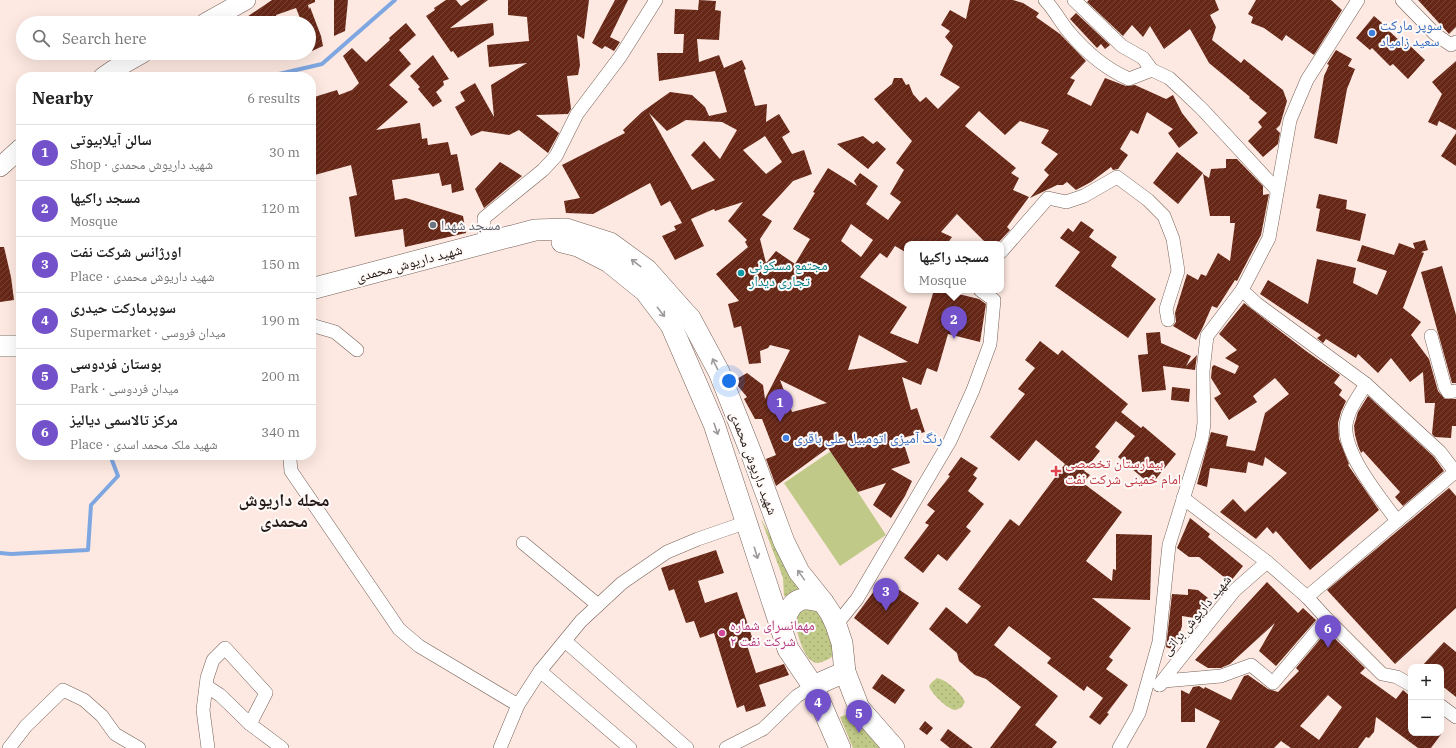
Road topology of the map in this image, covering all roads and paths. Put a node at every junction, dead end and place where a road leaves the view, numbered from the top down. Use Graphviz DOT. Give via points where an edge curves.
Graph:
graph roads {
  1 [pos="246,0"];
  2 [pos="656,0"];
  3 [pos="1045,0"];
  4 [pos="1074,0"];
  5 [pos="1358,0"];
  6 [pos="1402,0"];
  7 [pos="217,16"];
  8 [pos="1454,44"];
  9 [pos="131,60"];
  10 [pos="1152,70"];
  11 [pos="110,72"];
  12 [pos="16,153"];
  13 [pos="0,167"];
  14 [pos="1277,190"];
  15 [pos="508,237"];
  16 [pos="484,243"];
  17 [pos="1004,249"];
  18 [pos="316,288"];
  19 [pos="1242,290"];
  20 [pos="984,293"];
  21 [pos="1168,320"];
  22 [pos="316,326"];
  23 [pos="1431,336"];
  24 [pos="357,350"];
  25 [pos="1366,384"];
  26 [pos="1456,391"];
  27 [pos="290,460"];
  28 [pos="1456,473"];
  29 [pos="1183,498"];
  30 [pos="1397,521"];
  31 [pos="747,522"];
  32 [pos="523,543"];
  33 [pos="1267,562"];
  34 [pos="1307,597"];
  35 [pos="823,602"];
  36 [pos="598,605"];
  37 [pos="1327,619"];
  38 [pos="836,625"];
  39 [pos="782,630"];
  40 [pos="565,641"];
  41 [pos="540,671"];
  42 [pos="845,672"];
  43 [pos="1408,684"];
  44 [pos="1160,685"];
  45 [pos="206,686"];
  46 [pos="813,686"];
  47 [pos="518,705"];
  48 [pos="1444,708"];
  49 [pos="1139,713"];
  50 [pos="1456,717"];
  51 [pos="250,724"];
  52 [pos="9,748"];
  53 [pos="139,748"];
  54 [pos="208,748"];
  55 [pos="282,748"];
  56 [pos="500,748"];
  57 [pos="630,748"];
  58 [pos="687,748"];
  59 [pos="726,748"];
  60 [pos="840,748"];
  61 [pos="894,748"];
  62 [pos="1119,748"];
  1 -- 7 [label="main road"];
  2 -- 16 [label="street" via="620,57 578,114 556,156 543,170 484,218"];
  3 -- 10 [label="street" via="1068,31 1115,74 1129,79"];
  4 -- 10 [label="street" via="1122,46 1143,58"];
  5 -- 14 [label="street" via="1307,80 1290,120"];
  6 -- 8 [label="street" via="1435,34"];
  9 -- 11 [label="main road"];
  10 -- 14 [label="street" via="1169,78 1182,89"];
  12 -- 13 [label="main road"];
  14 -- 19 [label="street" via="1269,238"];
  15 -- 16 [label="main road, شهید داریوش محمدی"];
  15 -- 31 [label="main road, شهید داریوش محمدی, one-way" via="550,240 578,246 609,262 646,291 671,324 680,344 714,424"];
  35 -- 15 [label="main road, شهید داریوش محمدی, one-way" via="799,572 784,542 719,372 690,318 647,270 610,243 566,229 534,230"];
  16 -- 18 [label="main road, شهید داریوش محمدی"];
  17 -- 21 [label="street" via="1048,198 1066,202 1084,196 1117,177 1148,200 1164,216 1173,239 1178,270 1166,309"];
  19 -- 25 [label="street" via="1257,304"];
  19 -- 29 [label="street" via="1207,336 1203,371 1202,438"];
  20 -- 38 [label="street" via="994,300 990,344 973,390 942,454 857,599"];
  22 -- 24 [label="street" via="335,332"];
  23 -- 26 [label="street" via="1445,387 1448,392"];
  25 -- 28 [label="street" via="1440,452"];
  25 -- 30 [label="street" via="1353,404 1346,426 1348,443 1356,463"];
  27 -- 47 [label="street" via="291,471 399,630 419,646"];
  28 -- 30 [label="street"];
  29 -- 33 [label="street"];
  29 -- 49 [label="street" via="1169,544 1159,642"];
  30 -- 34 [label="street"];
  31 -- 36 [label="street" via="667,552 622,584"];
  31 -- 39 [label="main road, شهید داریوش محمدی, one-way"];
  32 -- 36 [label="street"];
  33 -- 34 [label="street"];
  33 -- 44 [label="street, شهید داریوش براتی" via="1235,590"];
  34 -- 37 [label="street"];
  35 -- 38 [label="main road, شهید داریوش محمدی"];
  35 -- 39 [label="main road" via="806,598 798,601 790,607 785,616"];
  36 -- 40 [label="street"];
  37 -- 43 [label="street" via="1382,674 1397,677"];
  37 -- 44 [label="street" via="1273,683 1251,665 1221,676 1164,681"];
  38 -- 42 [label="main road, شهید داریوش محمدی" via="842,643"];
  39 -- 46 [label="main road, شهید داریوش محمدی" via="788,649"];
  40 -- 41 [label="street"];
  40 -- 58 [label="street"];
  41 -- 47 [label="street"];
  41 -- 57 [label="street"];
  42 -- 46 [label="main road"];
  42 -- 61 [label="main road, شهید داریوش محمدی" via="859,708"];
  44 -- 49 [label="street, شهید داریوش براتی"];
  45 -- 51 [label="street" via="220,695"];
  45 -- 51 [label="street" via="213,660 225,648 266,694"];
  45 -- 54 [label="street" via="203,710"];
  46 -- 59 [label="street" via="797,696 763,730"];
  46 -- 60 [label="main road, شهید داریوش محمدی"];
  47 -- 56 [label="street"];
  48 -- 50 [label="street"];
  49 -- 62 [label="street"];
  51 -- 55 [label="street"];
  52 -- 53 [label="street" via="26,726 63,690 84,700 102,716 115,734"];
}
